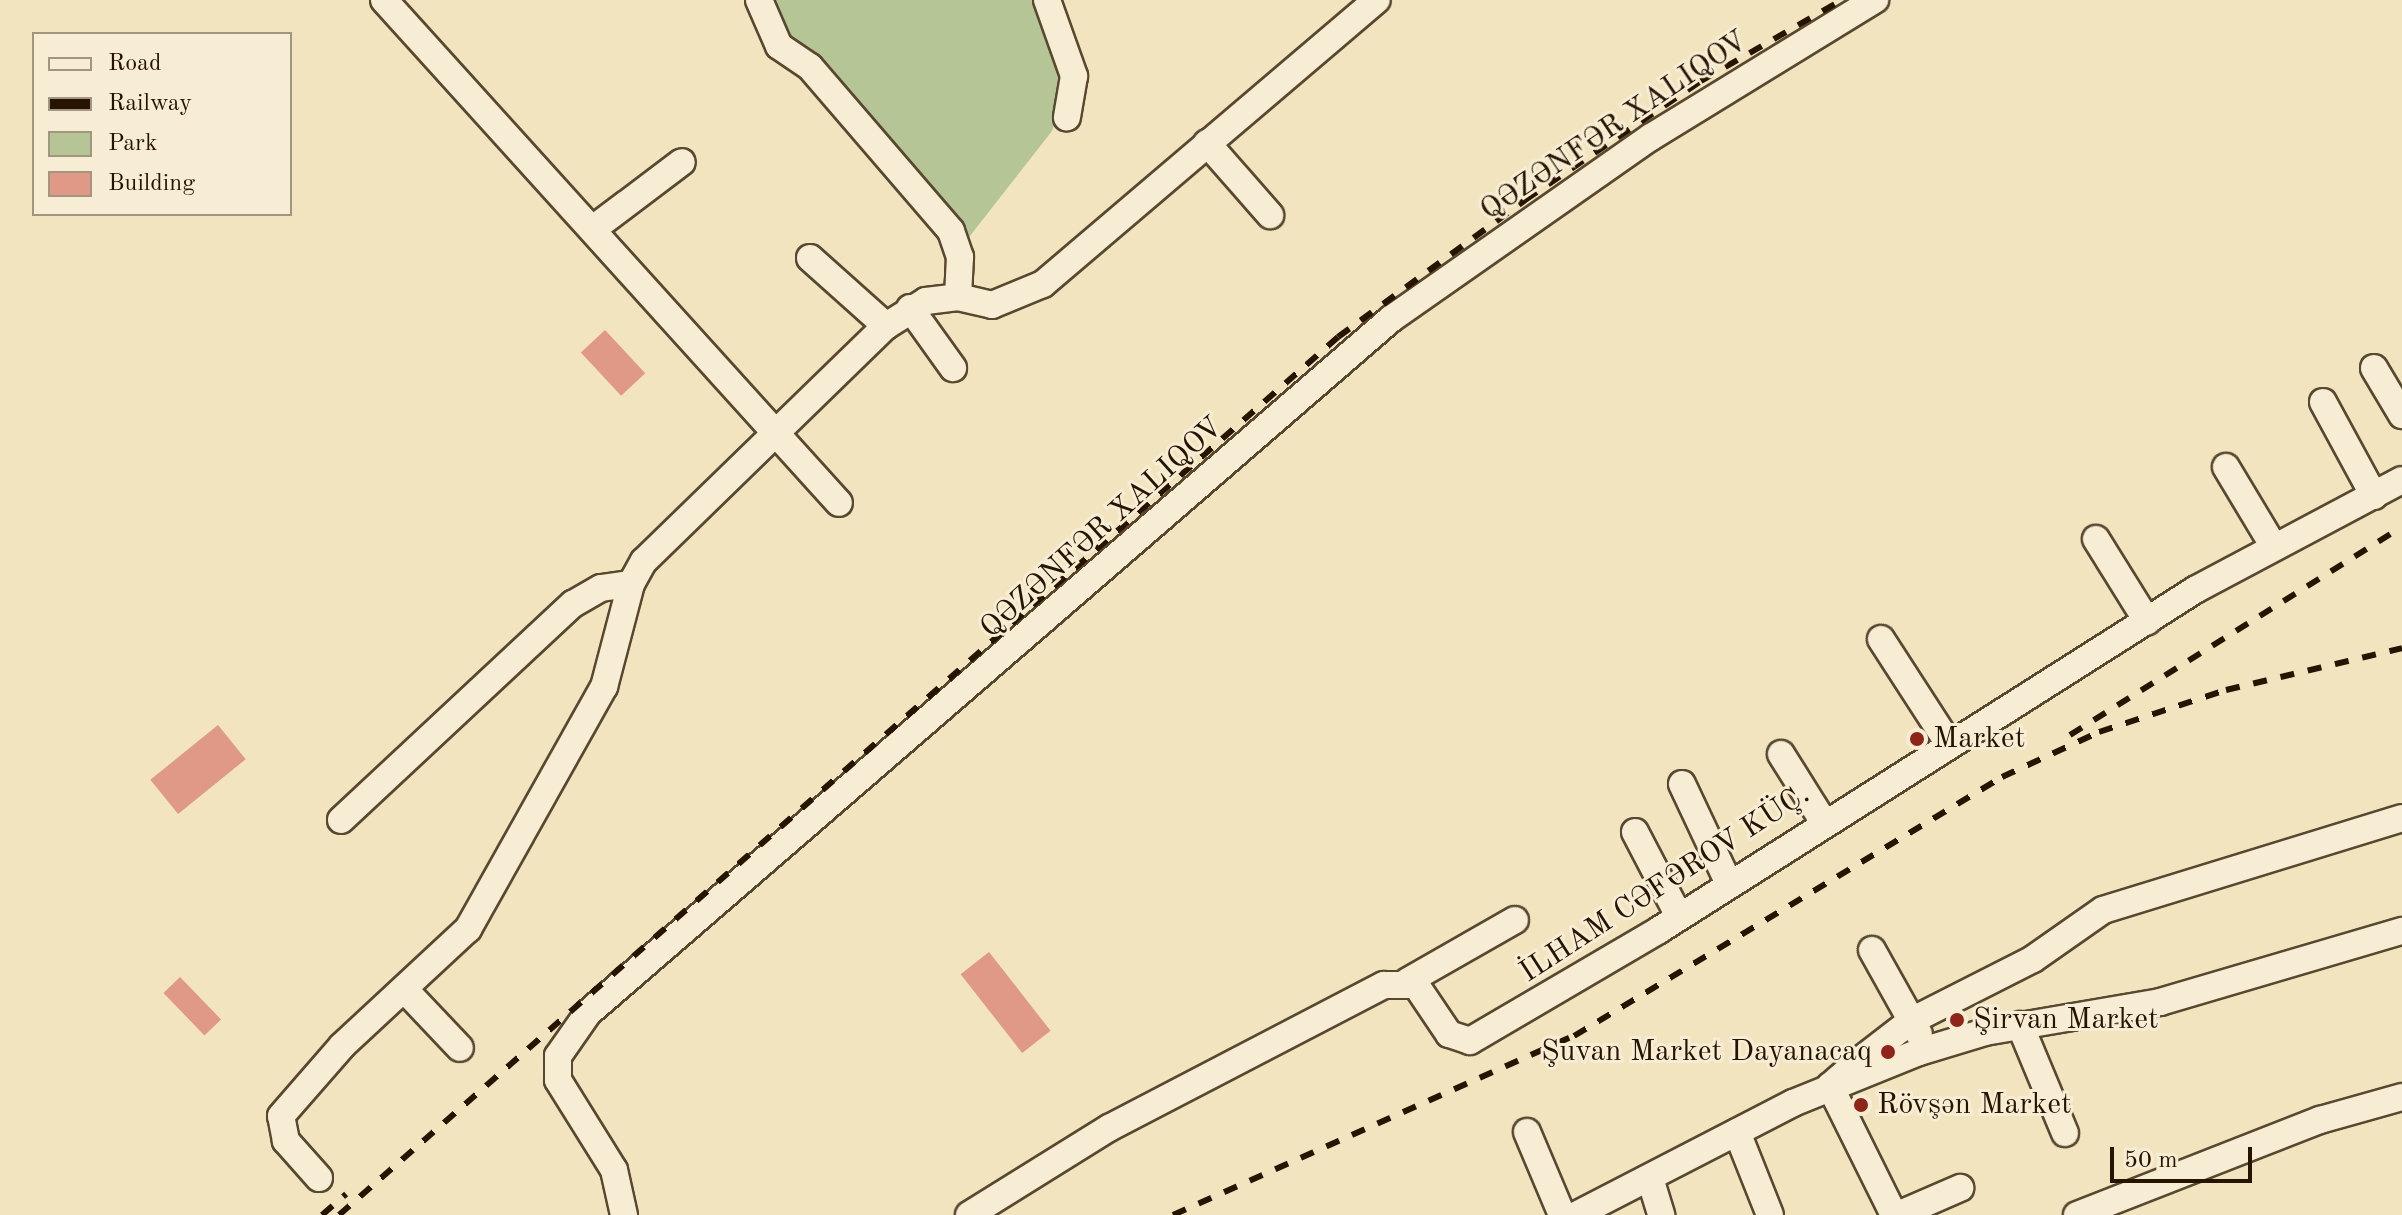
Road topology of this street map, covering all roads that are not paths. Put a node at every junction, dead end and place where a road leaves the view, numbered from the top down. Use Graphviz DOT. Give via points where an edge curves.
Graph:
graph roads {
  1 [pos="384,0"];
  2 [pos="759,0"];
  3 [pos="1047,0"];
  4 [pos="1377,0"];
  5 [pos="1875,0"];
  6 [pos="1067,117"];
  7 [pos="1207,143"];
  8 [pos="682,162"];
  9 [pos="1270,215"];
  10 [pos="593,229"];
  11 [pos="810,258"];
  12 [pos="958,297"];
  13 [pos="910,308"];
  14 [pos="886,326"];
  15 [pos="953,368"];
  16 [pos="2374,368"];
  17 [pos="2323,402"];
  18 [pos="2402,415"];
  19 [pos="776,427"];
  20 [pos="2226,467"];
  21 [pos="2402,480"];
  22 [pos="2374,496"];
  23 [pos="839,503"];
  24 [pos="2096,539"];
  25 [pos="2274,547"];
  26 [pos="631,584"];
  27 [pos="2147,621"];
  28 [pos="1881,639"];
  29 [pos="1949,744"];
  30 [pos="1781,754"];
  31 [pos="1682,784"];
  32 [pos="2402,818"];
  33 [pos="341,820"];
  34 [pos="1823,821"];
  35 [pos="1635,832"];
  36 [pos="1729,884"];
  37 [pos="1679,916"];
  38 [pos="1515,920"];
  39 [pos="2402,931"];
  40 [pos="1872,950"];
  41 [pos="1408,981"];
  42 [pos="404,989"];
  43 [pos="1911,1021"];
  44 [pos="2020,1025"];
  45 [pos="460,1048"];
  46 [pos="1929,1049"];
  47 [pos="1830,1086"];
  48 [pos="2402,1097"];
  49 [pos="1527,1132"];
  50 [pos="1737,1132"];
  51 [pos="2065,1133"];
  52 [pos="319,1178"];
  53 [pos="1650,1178"];
  54 [pos="1947,1200"];
  55 [pos="624,1215"];
  56 [pos="969,1215"];
  57 [pos="1562,1215"];
  58 [pos="1576,1215"];
  59 [pos="1661,1215"];
  60 [pos="1770,1215"];
  61 [pos="1896,1215"];
  62 [pos="2077,1215"];
  1 -- 10 [label="street"];
  2 -- 12 [label="street" via="779,46 810,67 951,231 960,257"];
  3 -- 6 [label="street" via="1074,76"];
  4 -- 7 [label="street"];
  5 -- 55 [label="street" via="1651,137 1391,319 588,1013 558,1056 558,1080 614,1170"];
  7 -- 9 [label="street"];
  7 -- 12 [label="street" via="1022,297 992,305"];
  8 -- 10 [label="street"];
  10 -- 19 [label="street"];
  11 -- 14 [label="street"];
  12 -- 13 [label="street"];
  13 -- 14 [label="street"];
  13 -- 15 [label="street"];
  14 -- 19 [label="street"];
  16 -- 18 [label="street"];
  17 -- 22 [label="street"];
  19 -- 23 [label="street"];
  19 -- 26 [label="street" via="644,561"];
  20 -- 25 [label="street"];
  21 -- 22 [label="street, İLHAM CƏFƏROV KÜÇ."];
  22 -- 25 [label="street, İLHAM CƏFƏROV KÜÇ."];
  24 -- 27 [label="street"];
  25 -- 27 [label="street, İLHAM CƏFƏROV KÜÇ."];
  26 -- 33 [label="street" via="601,588 573,604"];
  26 -- 42 [label="street" via="617,653 562,772 468,929"];
  27 -- 29 [label="street, İLHAM CƏFƏROV KÜÇ."];
  28 -- 29 [label="street"];
  29 -- 34 [label="street, İLHAM CƏFƏROV KÜÇ."];
  30 -- 34 [label="street"];
  31 -- 36 [label="street"];
  32 -- 43 [label="street" via="2103,910 2033,959"];
  34 -- 36 [label="street, İLHAM CƏFƏROV KÜÇ."];
  35 -- 37 [label="street"];
  36 -- 37 [label="street, İLHAM CƏFƏROV KÜÇ."];
  37 -- 41 [label="street, İLHAM CƏFƏROV KÜÇ." via="1470,1041 1449,1034"];
  38 -- 41 [label="street"];
  39 -- 44 [label="street" via="2160,1002"];
  40 -- 43 [label="street"];
  41 -- 56 [label="street" via="1384,985 1109,1128"];
  42 -- 45 [label="street"];
  42 -- 52 [label="street" via="281,1116 286,1141"];
  43 -- 46 [label="street"];
  43 -- 47 [label="street"];
  44 -- 46 [label="street"];
  44 -- 51 [label="street"];
  46 -- 47 [label="street"];
  47 -- 50 [label="street"];
  47 -- 61 [label="street"];
  48 -- 62 [label="street" via="2320,1120"];
  49 -- 57 [label="street"];
  50 -- 53 [label="street"];
  50 -- 60 [label="street"];
  53 -- 58 [label="street"];
  53 -- 59 [label="street"];
  54 -- 61 [label="street"];
}
